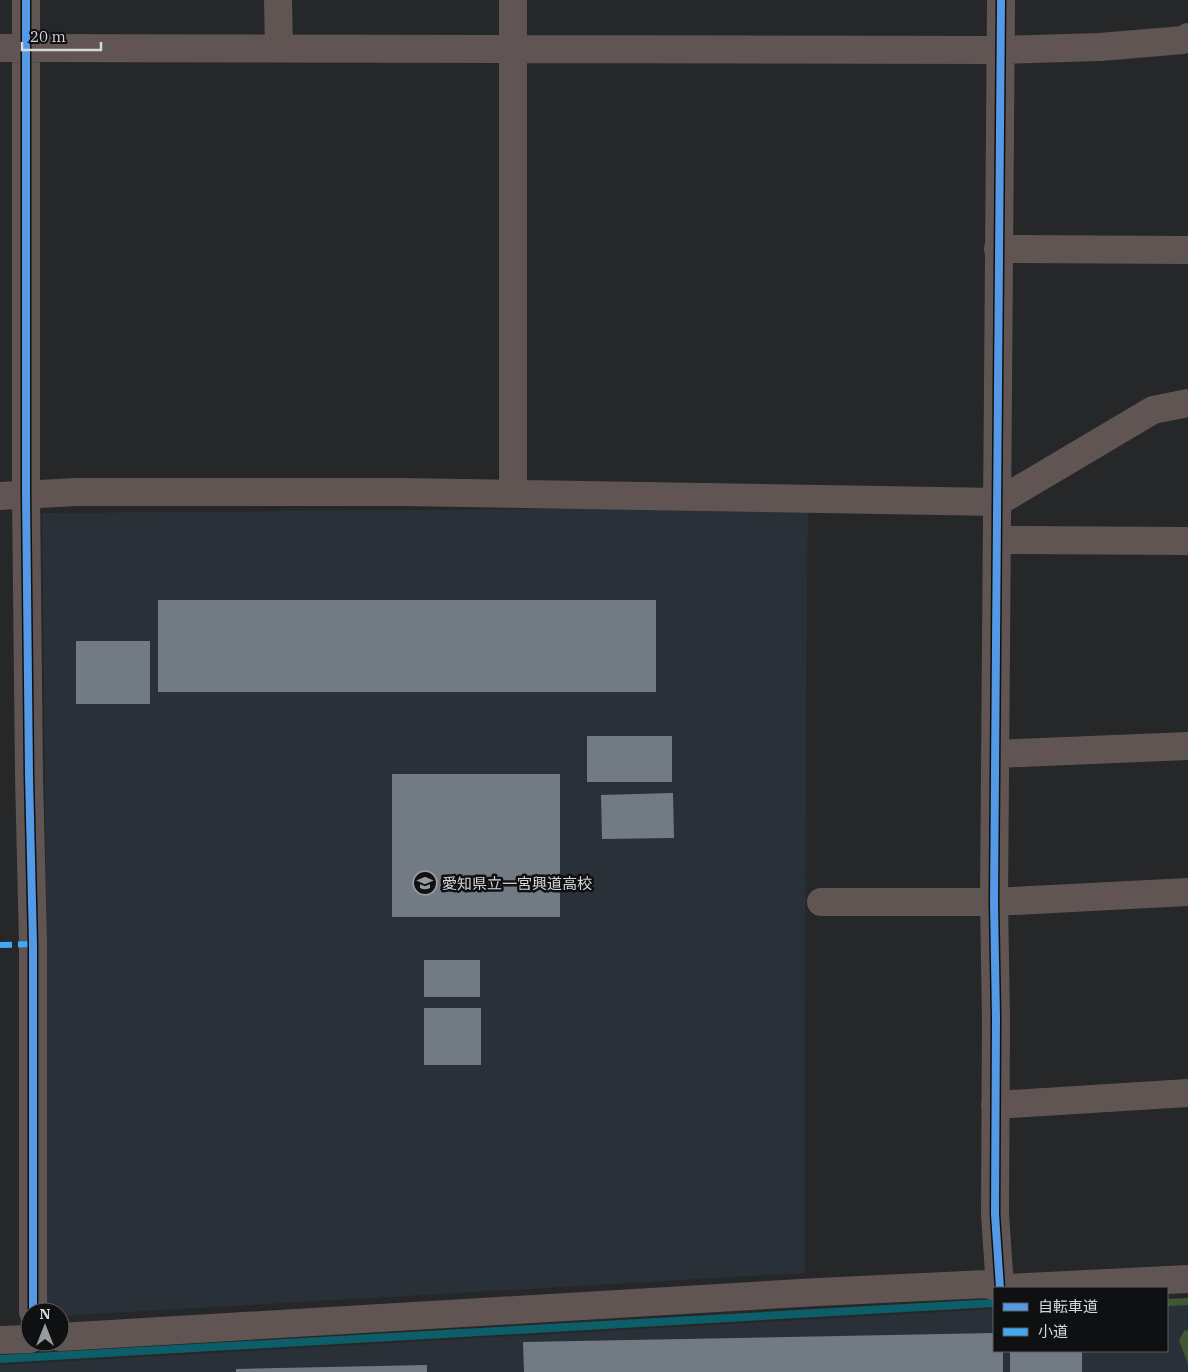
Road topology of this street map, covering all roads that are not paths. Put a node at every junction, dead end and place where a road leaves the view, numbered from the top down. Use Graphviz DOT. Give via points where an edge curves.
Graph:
graph roads {
  1 [pos="26,0"];
  2 [pos="278,0"];
  3 [pos="513,0"];
  4 [pos="1001,0"];
  5 [pos="1188,37"];
  6 [pos="13,48"];
  7 [pos="279,48"];
  8 [pos="512,49"];
  9 [pos="1000,50"];
  10 [pos="998,249"];
  11 [pos="1188,250"];
  12 [pos="1188,403"];
  13 [pos="513,494"];
  14 [pos="13,495"];
  15 [pos="998,502"];
  16 [pos="1186,534"];
  17 [pos="997,540"];
  18 [pos="1188,746"];
  19 [pos="995,754"];
  20 [pos="1188,892"];
  21 [pos="821,902"];
  22 [pos="994,902"];
  23 [pos="1188,1093"];
  24 [pos="995,1105"];
  25 [pos="1188,1279"];
  26 [pos="997,1287"];
  27 [pos="1000,1287"];
  28 [pos="1026,1287"];
  29 [pos="33,1302"];
  30 [pos="70,1336"];
  31 [pos="20,1339"];
  32 [pos="0,1340"];
  1 -- 6 [label="street"];
  2 -- 7 [label="street"];
  3 -- 8 [label="street"];
  4 -- 9 [label="street"];
  5 -- 9 [label="street" via="1100,47"];
  6 -- 7 [label="street"];
  6 -- 14 [label="street"];
  7 -- 8 [label="street"];
  8 -- 9 [label="street"];
  8 -- 13 [label="street"];
  9 -- 10 [label="street"];
  10 -- 11 [label="street"];
  10 -- 15 [label="street"];
  12 -- 15 [label="street" via="1153,410"];
  13 -- 14 [label="street" via="78,492"];
  13 -- 15 [label="street"];
  14 -- 29 [label="street" via="29,776 33,944"];
  15 -- 17 [label="street"];
  16 -- 17 [label="street"];
  17 -- 19 [label="street"];
  18 -- 19 [label="street"];
  19 -- 22 [label="street"];
  20 -- 22 [label="street"];
  21 -- 22 [label="street"];
  22 -- 24 [label="street"];
  23 -- 24 [label="street"];
  24 -- 27 [label="street" via="995,1214"];
  25 -- 28 [label="street"];
  26 -- 30 [label="street" via="987,1284 808,1293"];
  31 -- 32 [label="street"];
}
